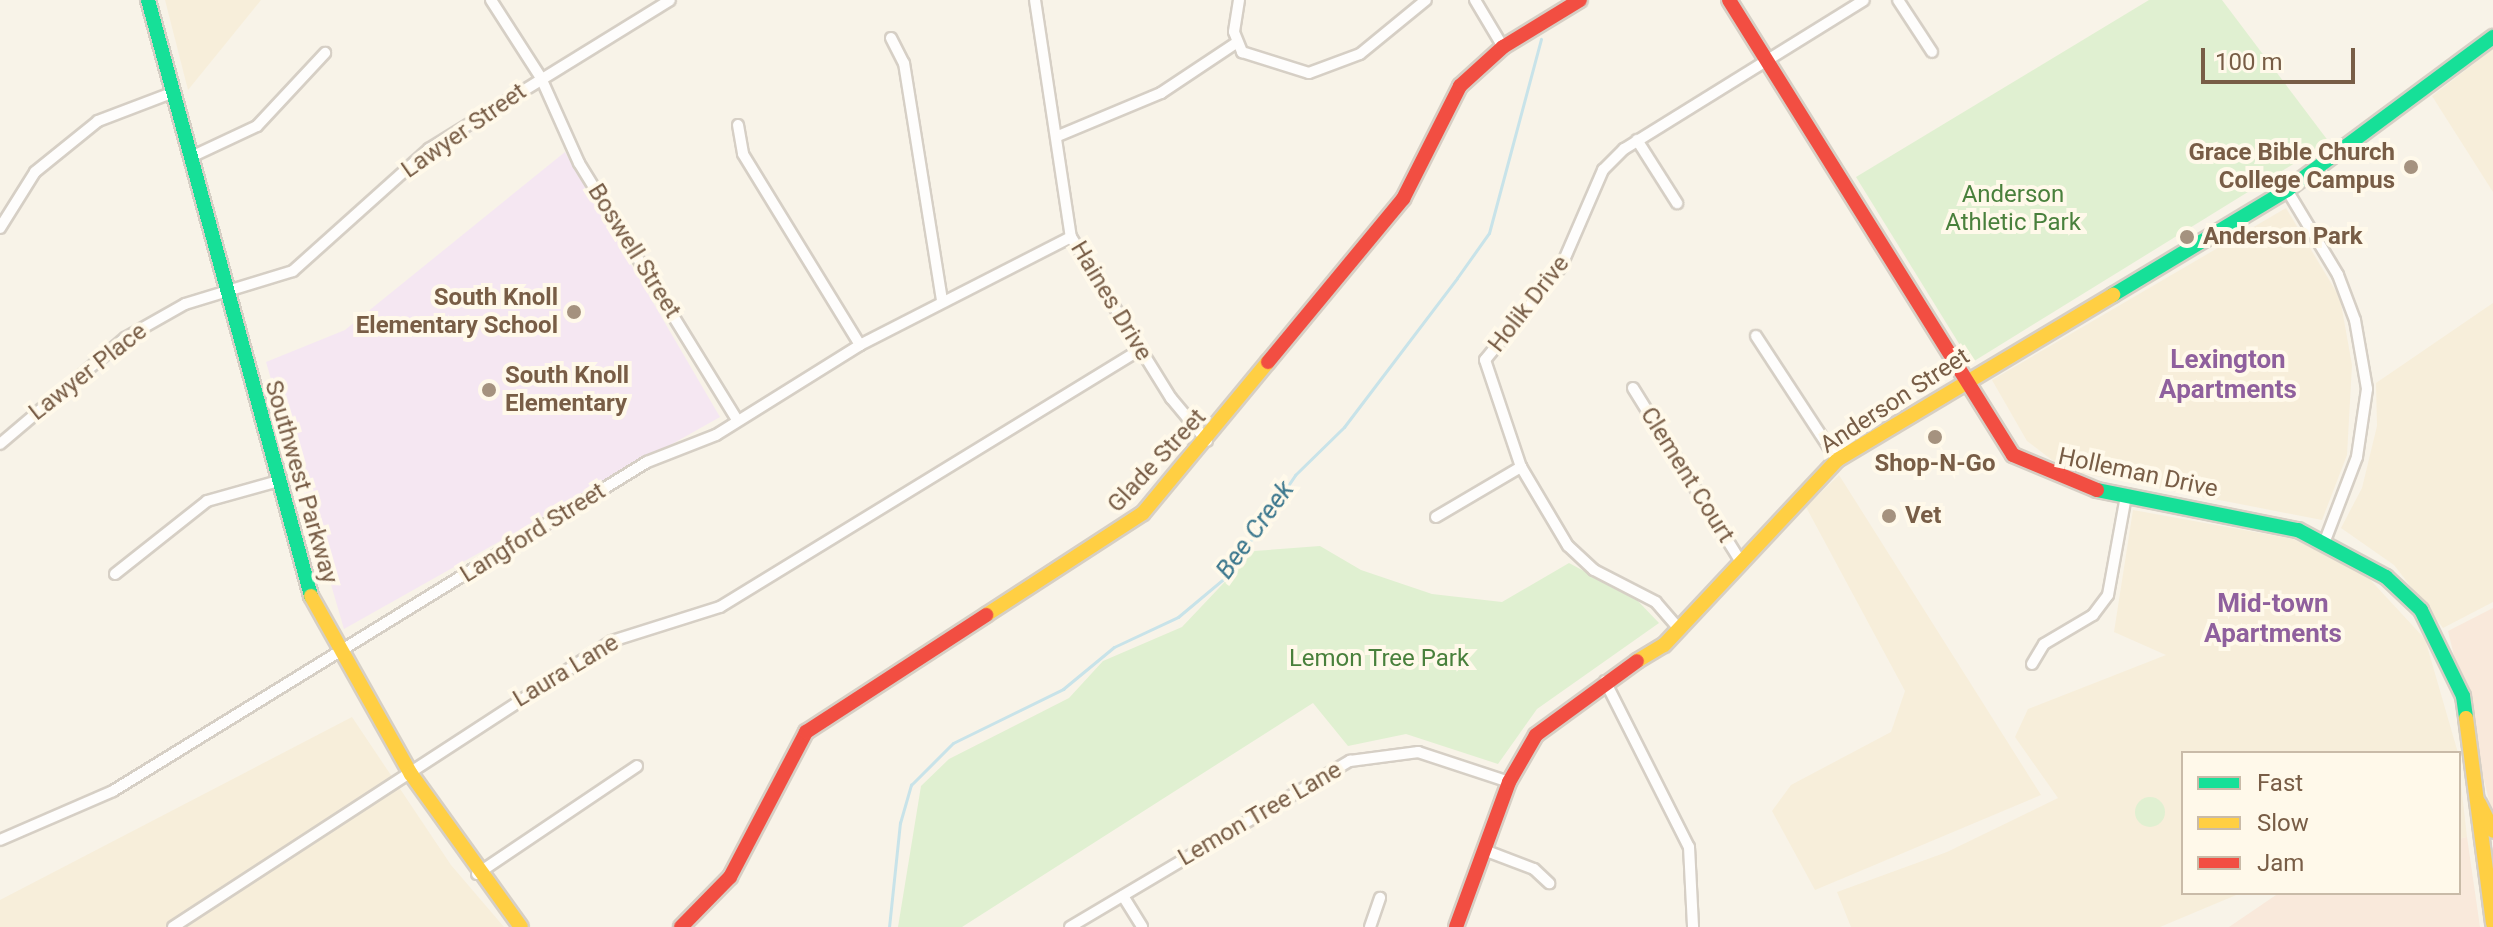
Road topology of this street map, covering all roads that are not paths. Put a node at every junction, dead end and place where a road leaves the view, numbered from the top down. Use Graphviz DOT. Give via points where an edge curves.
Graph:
graph roads {
  1 [pos="148,0"];
  2 [pos="491,0"];
  3 [pos="670,0"];
  4 [pos="1035,0"];
  5 [pos="1239,0"];
  6 [pos="1426,0"];
  7 [pos="1475,0"];
  8 [pos="1580,0"];
  9 [pos="1729,0"];
  10 [pos="1864,0"];
  11 [pos="1898,0"];
  12 [pos="2493,37"];
  13 [pos="891,38"];
  14 [pos="1236,43"];
  15 [pos="1503,47"];
  16 [pos="1932,52"];
  17 [pos="325,53"];
  18 [pos="1766,60"];
  19 [pos="541,78"];
  20 [pos="174,92"];
  21 [pos="738,125"];
  22 [pos="1058,136"];
  23 [pos="1637,140"];
  24 [pos="191,157"];
  25 [pos="2287,190"];
  26 [pos="1677,203"];
  27 [pos="0,228"];
  28 [pos="1071,237"];
  29 [pos="225,289"];
  30 [pos="942,301"];
  31 [pos="1756,336"];
  32 [pos="860,345"];
  33 [pos="1140,350"];
  34 [pos="1968,380"];
  35 [pos="1633,388"];
  36 [pos="737,420"];
  37 [pos="1207,442"];
  38 [pos="0,444"];
  39 [pos="1837,460"];
  40 [pos="1521,467"];
  41 [pos="275,482"];
  42 [pos="2126,496"];
  43 [pos="1436,517"];
  44 [pos="2325,541"];
  45 [pos="1741,562"];
  46 [pos="115,574"];
  47 [pos="1680,630"];
  48 [pos="337,654"];
  49 [pos="2032,664"];
  50 [pos="1605,681"];
  51 [pos="637,766"];
  52 [pos="411,774"];
  53 [pos="1509,782"];
  54 [pos="2479,803"];
  55 [pos="2493,831"];
  56 [pos="0,840"];
  57 [pos="2482,845"];
  58 [pos="1484,850"];
  59 [pos="2493,861"];
  60 [pos="477,874"];
  61 [pos="1549,883"];
  62 [pos="1123,896"];
  63 [pos="1380,898"];
  64 [pos="2493,923"];
  65 [pos="514,925"];
  66 [pos="173,927"];
  67 [pos="681,927"];
  68 [pos="1070,927"];
  69 [pos="1142,927"];
  70 [pos="1370,927"];
  71 [pos="1456,927"];
  72 [pos="1693,927"];
  1 -- 20 [label="street, Southwest Parkway"];
  2 -- 19 [label="street, Boswell Street"];
  3 -- 19 [label="street, Lawyer Street"];
  4 -- 22 [label="street, Haines Drive"];
  5 -- 14 [label="street"];
  6 -- 14 [label="street" via="1360,54 1325,71 1277,66"];
  7 -- 15 [label="street"];
  8 -- 15 [label="street, Glade Street"];
  9 -- 18 [label="street, Holleman Drive"];
  10 -- 18 [label="street, Holik Drive"];
  11 -- 16 [label="street"];
  12 -- 25 [label="street, Anderson Street"];
  13 -- 30 [label="street" via="904,63"];
  14 -- 22 [label="street" via="1161,93"];
  15 -- 37 [label="street, Glade Street" via="1460,86 1403,199"];
  17 -- 24 [label="street" via="257,126"];
  18 -- 23 [label="street, Holik Drive"];
  18 -- 34 [label="street, Holleman Drive"];
  19 -- 29 [label="street, Lawyer Street" via="429,149 293,271"];
  19 -- 36 [label="street, Boswell Street" via="579,163"];
  20 -- 24 [label="street, Southwest Parkway"];
  20 -- 27 [label="street" via="98,121 35,172"];
  21 -- 32 [label="street" via="743,154"];
  22 -- 28 [label="street, Haines Drive"];
  23 -- 26 [label="street"];
  23 -- 40 [label="street, Holik Drive" via="1603,170 1569,255 1485,360"];
  24 -- 29 [label="street, Southwest Parkway"];
  25 -- 34 [label="street, Anderson Street"];
  25 -- 44 [label="street" via="2338,275 2355,320 2367,389 2357,457"];
  28 -- 30 [label="street, Langford Street"];
  28 -- 33 [label="street, Haines Drive"];
  29 -- 38 [label="street, Lawyer Place" via="125,338"];
  29 -- 41 [label="street, Southwest Parkway"];
  30 -- 32 [label="street, Langford Street"];
  31 -- 39 [label="street"];
  32 -- 36 [label="street, Langford Street"];
  33 -- 37 [label="street, Haines Drive"];
  33 -- 52 [label="street, Laura Lane" via="720,607 612,641"];
  34 -- 39 [label="street, Anderson Street"];
  34 -- 42 [label="street, Holleman Drive" via="2028,468"];
  35 -- 45 [label="street, Clement Court"];
  36 -- 48 [label="street, Langford Street" via="647,462"];
  37 -- 67 [label="street, Glade Street" via="1115,537 806,732 730,877"];
  39 -- 45 [label="street, Anderson Street"];
  40 -- 43 [label="street"];
  40 -- 47 [label="street, Holik Drive" via="1577,557 1656,602"];
  41 -- 46 [label="street" via="207,501"];
  41 -- 48 [label="street, Southwest Parkway"];
  42 -- 44 [label="street, Holleman Drive"];
  42 -- 49 [label="street" via="2108,595 2093,615 2044,644"];
  44 -- 54 [label="street, Holleman Drive" via="2386,577 2434,632 2463,696"];
  45 -- 47 [label="street, Anderson Street"];
  47 -- 50 [label="street, Anderson Street"];
  48 -- 52 [label="street, Southwest Parkway"];
  48 -- 56 [label="street, Langford Street" via="113,791"];
  50 -- 53 [label="street, Anderson Street" via="1557,713"];
  50 -- 72 [label="street" via="1689,847"];
  51 -- 60 [label="street"];
  52 -- 60 [label="street, Southwest Parkway"];
  52 -- 66 [label="street, Laura Lane"];
  53 -- 58 [label="street, Anderson Street"];
  53 -- 62 [label="street, Lemon Tree Lane" via="1418,752 1350,761"];
  54 -- 55 [label="street, Holleman Drive"];
  54 -- 57 [label="street, Holleman Drive"];
  57 -- 59 [label="street"];
  57 -- 64 [label="street, Holleman Drive"];
  58 -- 61 [label="street" via="1534,869"];
  58 -- 71 [label="street, Anderson Street"];
  60 -- 65 [label="street, Southwest Parkway"];
  62 -- 68 [label="street, Lemon Tree Lane"];
  62 -- 69 [label="street"];
  63 -- 70 [label="street"];
}
